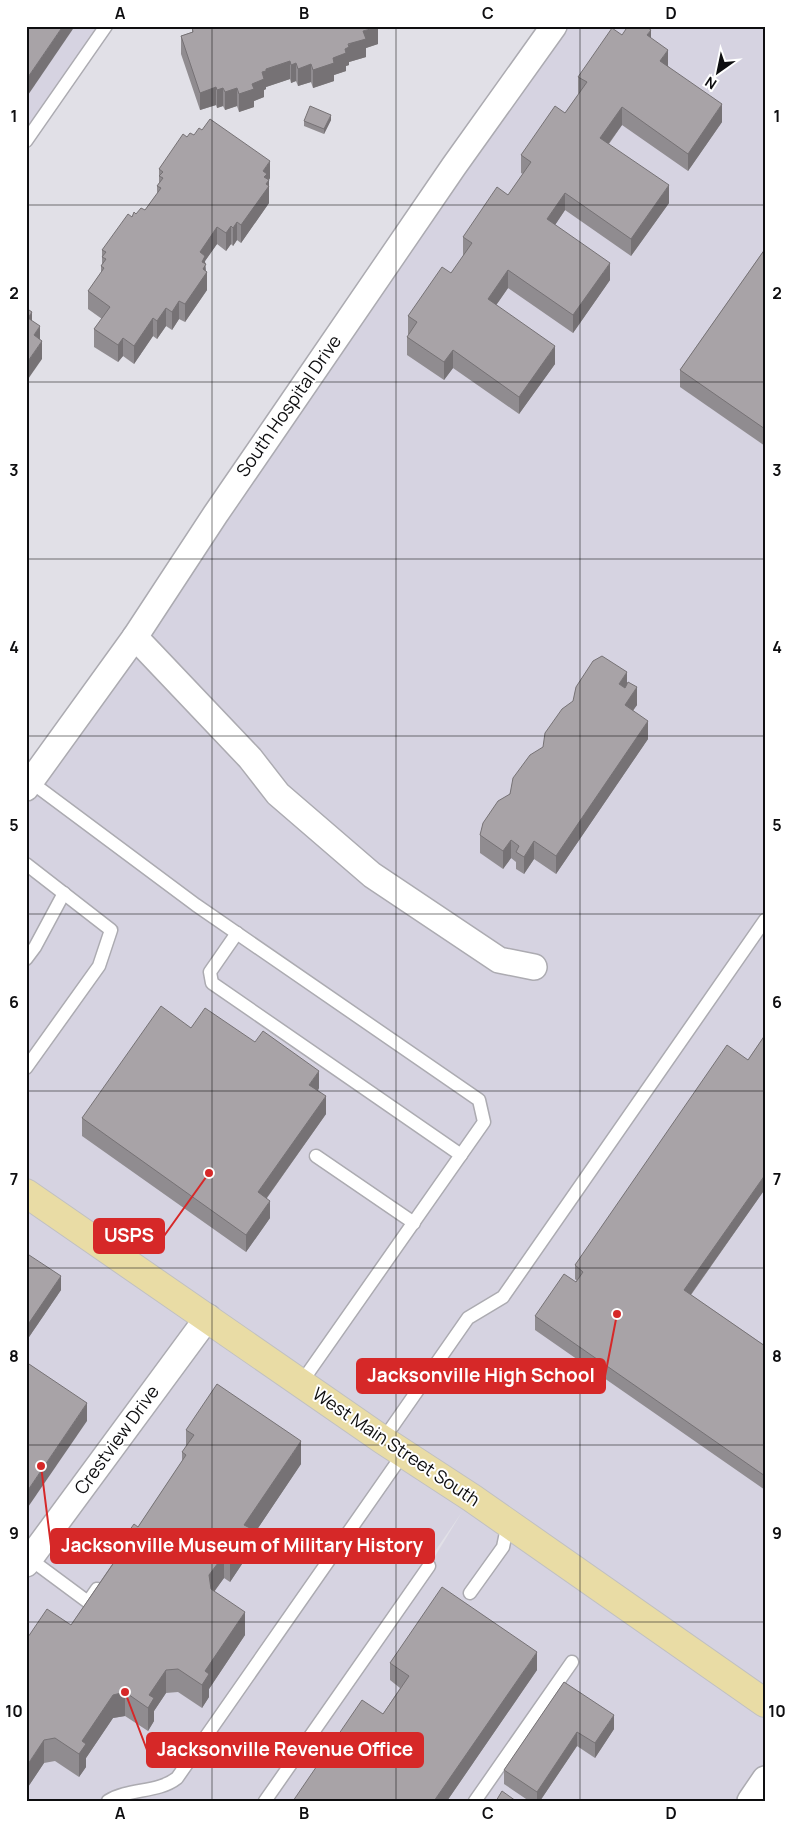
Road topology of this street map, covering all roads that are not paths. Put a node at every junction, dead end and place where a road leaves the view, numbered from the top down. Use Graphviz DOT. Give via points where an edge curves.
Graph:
graph roads {
  1 [pos="106,26"];
  2 [pos="554,26"];
  3 [pos="26,141"];
  4 [pos="135,637"];
  5 [pos="29,785"];
  6 [pos="26,864"];
  7 [pos="64,893"];
  8 [pos="765,920"];
  9 [pos="236,933"];
  10 [pos="26,959"];
  11 [pos="534,968"];
  12 [pos="26,1068"];
  13 [pos="461,1155"];
  14 [pos="316,1156"];
  15 [pos="26,1193"];
  16 [pos="414,1223"];
  17 [pos="208,1317"];
  18 [pos="300,1383"];
  19 [pos="393,1447"];
  20 [pos="508,1523"];
  21 [pos="28,1561"];
  22 [pos="429,1566"];
  23 [pos="105,1578"];
  24 [pos="470,1593"];
  25 [pos="572,1662"];
  26 [pos="765,1703"];
  27 [pos="765,1779"];
  28 [pos="108,1801"];
  29 [pos="265,1801"];
  30 [pos="475,1801"];
  31 [pos="750,1801"];
  1 -- 3 [label="lane"];
  2 -- 4 [label="street, South Hospital Drive" via="252,460"];
  4 -- 5 [label="street, South Hospital Drive"];
  4 -- 11 [label="street" via="250,758 278,794 372,875 500,960"];
  5 -- 9 [label="lane"];
  6 -- 7 [label="lane"];
  7 -- 10 [label="lane"];
  7 -- 12 [label="lane" via="111,930 99,966"];
  8 -- 19 [label="lane" via="503,1297 468,1318"];
  9 -- 13 [label="lane" via="479,1100 484,1122"];
  9 -- 13 [label="lane" via="210,972 212,983"];
  13 -- 16 [label="lane"];
  14 -- 16 [label="lane"];
  15 -- 17 [label="main road, West Main Street South"];
  16 -- 18 [label="lane"];
  17 -- 18 [label="main road, West Main Street South"];
  17 -- 21 [label="street, Crestview Drive"];
  18 -- 19 [label="main road, West Main Street South"];
  19 -- 20 [label="main road, West Main Street South"];
  19 -- 28 [label="lane" via="177,1778 168,1784 119,1795"];
  20 -- 24 [label="lane" via="503,1547"];
  20 -- 26 [label="main road, West Main Street South"];
  21 -- 23 [label="lane" via="88,1602"];
  22 -- 29 [label="lane"];
  25 -- 30 [label="lane"];
  27 -- 31 [label="street"];
}
